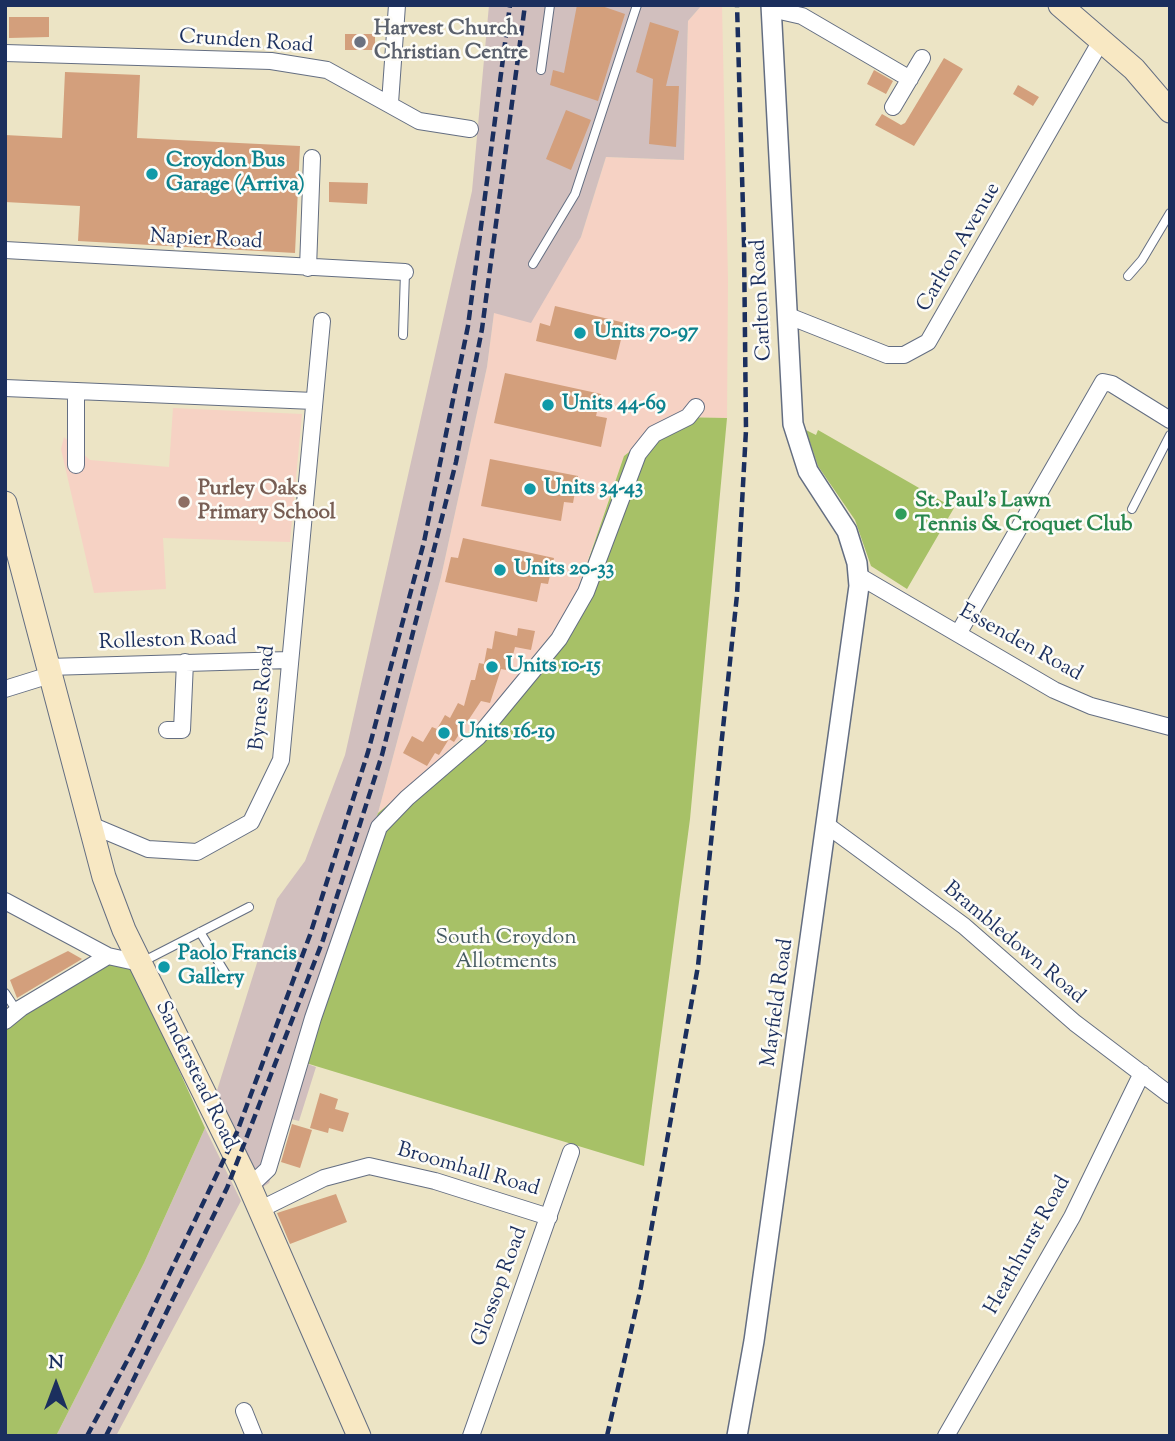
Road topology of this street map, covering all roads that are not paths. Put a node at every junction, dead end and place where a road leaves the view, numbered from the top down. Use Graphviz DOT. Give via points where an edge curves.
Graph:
graph roads {
  1 [pos="397,5"];
  2 [pos="550,5"];
  3 [pos="637,5"];
  4 [pos="771,7"];
  5 [pos="1074,10"];
  6 [pos="1102,39"];
  7 [pos="5,53"];
  8 [pos="922,58"];
  9 [pos="541,70"];
  10 [pos="910,79"];
  11 [pos="390,103"];
  12 [pos="893,107"];
  13 [pos="1170,111"];
  14 [pos="470,129"];
  15 [pos="312,158"];
  16 [pos="1170,214"];
  17 [pos="5,250"];
  18 [pos="533,264"];
  19 [pos="308,268"];
  20 [pos="405,272"];
  21 [pos="1128,276"];
  22 [pos="786,315"];
  23 [pos="321,321"];
  24 [pos="403,335"];
  25 [pos="5,388"];
  26 [pos="76,391"];
  27 [pos="314,401"];
  28 [pos="696,407"];
  29 [pos="1170,420"];
  30 [pos="1170,435"];
  31 [pos="76,465"];
  32 [pos="5,503"];
  33 [pos="1132,509"];
  34 [pos="859,576"];
  35 [pos="958,635"];
  36 [pos="289,660"];
  37 [pos="185,662"];
  38 [pos="49,671"];
  39 [pos="5,689"];
  40 [pos="1170,727"];
  41 [pos="167,730"];
  42 [pos="91,825"];
  43 [pos="828,825"];
  44 [pos="5,901"];
  45 [pos="249,907"];
  46 [pos="200,932"];
  47 [pos="108,956"];
  48 [pos="140,963"];
  49 [pos="229,979"];
  50 [pos="5,993"];
  51 [pos="11,1016"];
  52 [pos="1142,1073"];
  53 [pos="1170,1094"];
  54 [pos="571,1152"];
  55 [pos="249,1186"];
  56 [pos="259,1210"];
  57 [pos="549,1217"];
  58 [pos="244,1411"];
  59 [pos="254,1436"];
  60 [pos="359,1436"];
  61 [pos="471,1436"];
  62 [pos="737,1436"];
  63 [pos="946,1436"];
  1 -- 11 [label="street"];
  2 -- 9 [label="lane"];
  3 -- 18 [label="lane" via="575,194"];
  4 -- 10 [label="street" via="802,16"];
  4 -- 22 [label="street, Carlton Road"];
  5 -- 6 [label="main road"];
  6 -- 13 [label="main road"];
  6 -- 22 [label="street, Carlton Avenue" via="928,342 904,355 887,355"];
  7 -- 11 [label="street, Crunden Road" via="271,61 327,70"];
  8 -- 10 [label="street"];
  10 -- 12 [label="street"];
  11 -- 14 [label="street, Crunden Road" via="419,121"];
  15 -- 19 [label="street"];
  16 -- 21 [label="lane"];
  17 -- 19 [label="street, Napier Road"];
  19 -- 20 [label="street, Napier Road"];
  20 -- 24 [label="lane"];
  22 -- 34 [label="street, Carlton Road" via="798,447 847,531"];
  23 -- 27 [label="street, Bynes Road"];
  25 -- 26 [label="street"];
  26 -- 27 [label="street"];
  26 -- 31 [label="street"];
  27 -- 36 [label="street, Bynes Road"];
  28 -- 55 [label="street" via="688,417 654,434 638,454 586,592 559,639 478,737 379,827 313,1018 268,1169"];
  29 -- 35 [label="street" via="1112,384 1101,384"];
  30 -- 33 [label="lane"];
  32 -- 38 [label="main road, Sanderstead Road"];
  34 -- 35 [label="street, Essenden Road"];
  34 -- 43 [label="street, Mayfield Road"];
  35 -- 40 [label="street, Essenden Road" via="1054,690 1091,706"];
  36 -- 37 [label="street, Rolleston Road"];
  36 -- 42 [label="street, Bynes Road" via="281,760 251,822 197,852 148,849"];
  37 -- 38 [label="street, Rolleston Road"];
  37 -- 41 [label="street" via="182,730"];
  38 -- 39 [label="street, Rolleston Road"];
  38 -- 42 [label="main road, Sanderstead Road"];
  42 -- 48 [label="main road, Sanderstead Road" via="104,877"];
  43 -- 52 [label="street, Brambledown Road" via="964,926 1074,1023"];
  43 -- 62 [label="street, Mayfield Road"];
  44 -- 47 [label="street"];
  45 -- 46 [label="lane"];
  46 -- 48 [label="lane"];
  46 -- 49 [label="lane"];
  47 -- 48 [label="street"];
  47 -- 51 [label="street"];
  48 -- 55 [label="main road, Sanderstead Road"];
  50 -- 51 [label="lane"];
  52 -- 53 [label="street, Brambledown Road"];
  52 -- 63 [label="street, Heathhurst Road" via="1072,1217"];
  54 -- 57 [label="street, Glossop Road"];
  55 -- 56 [label="main road, Sanderstead Road"];
  56 -- 57 [label="street, Broomhall Road" via="324,1178 369,1166 435,1181"];
  56 -- 60 [label="main road, Sanderstead Road"];
  57 -- 61 [label="street, Glossop Road"];
  58 -- 59 [label="street"];
}
